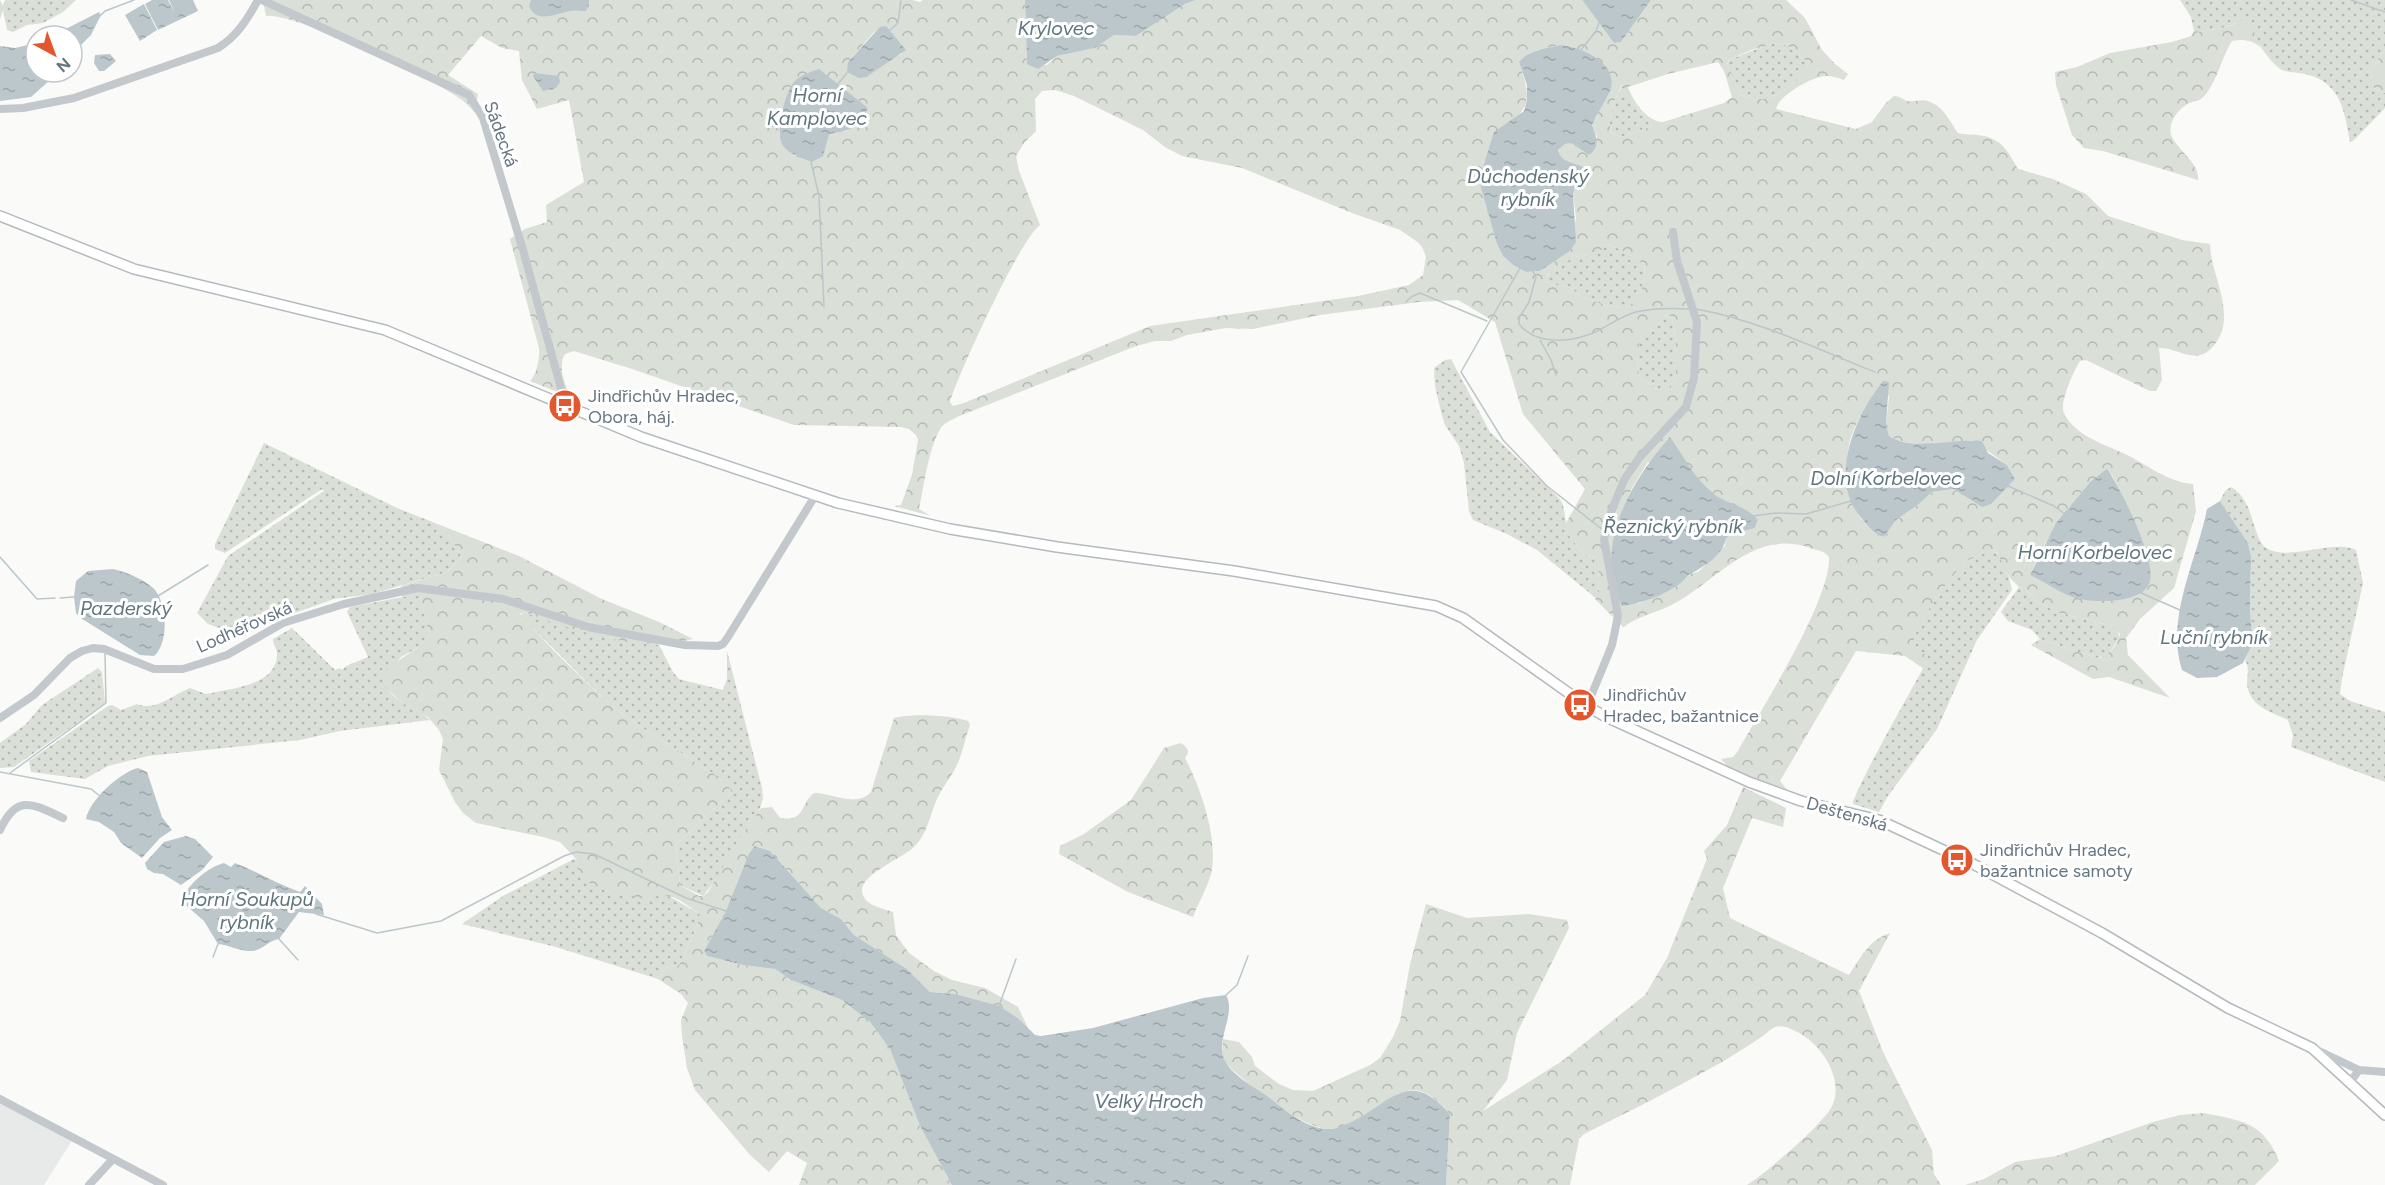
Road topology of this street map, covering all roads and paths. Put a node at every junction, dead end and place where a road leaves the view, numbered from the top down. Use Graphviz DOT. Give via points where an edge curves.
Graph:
graph roads {
  1 [pos="260,0"];
  2 [pos="0,110"];
  3 [pos="0,216"];
  4 [pos="1673,231"];
  5 [pos="565,403"];
  6 [pos="815,496"];
  7 [pos="1587,706"];
  8 [pos="0,718"];
  9 [pos="63,818"];
  10 [pos="0,830"];
  11 [pos="2312,1048"];
  12 [pos="2359,1070"];
  13 [pos="2385,1072"];
  14 [pos="2350,1083"];
  15 [pos="0,1099"];
  16 [pos="2385,1115"];
  17 [pos="113,1159"];
  18 [pos="89,1185"];
  19 [pos="163,1185"];
  1 -- 2 [label="street, Sádecká" via="239,31 218,48 74,98"];
  1 -- 5 [label="street, Sádecká" via="469,95 483,118"];
  3 -- 5 [label="main road, Deštenská" via="134,268 385,330"];
  4 -- 7 [label="street" via="1679,270 1697,322 1694,378 1686,407 1624,480 1611,512 1604,538 1618,616 1612,645"];
  5 -- 6 [label="main road, Deštenská" via="641,437"];
  6 -- 7 [label="main road, Deštenská" via="950,529 1436,606 1463,618"];
  6 -- 8 [label="street, Lodhéřovská" via="728,637 718,646 685,645 598,629 503,599 418,588 344,604 283,623 227,655 183,669 154,669 104,648 82,651 34,695"];
  7 -- 11 [label="main road, Deštenská" via="1749,782 1801,801 1889,824 1975,865 2102,933 2228,1008"];
  9 -- 10 [label="street" via="32,804 21,804 7,815"];
  11 -- 12 [label="street"];
  11 -- 14 [label="main road, Deštenská"];
  12 -- 13 [label="street"];
  12 -- 14 [label="street"];
  14 -- 16 [label="main road, Deštenská"];
  15 -- 17 [label="street"];
  17 -- 18 [label="street"];
  17 -- 19 [label="street"];
}
